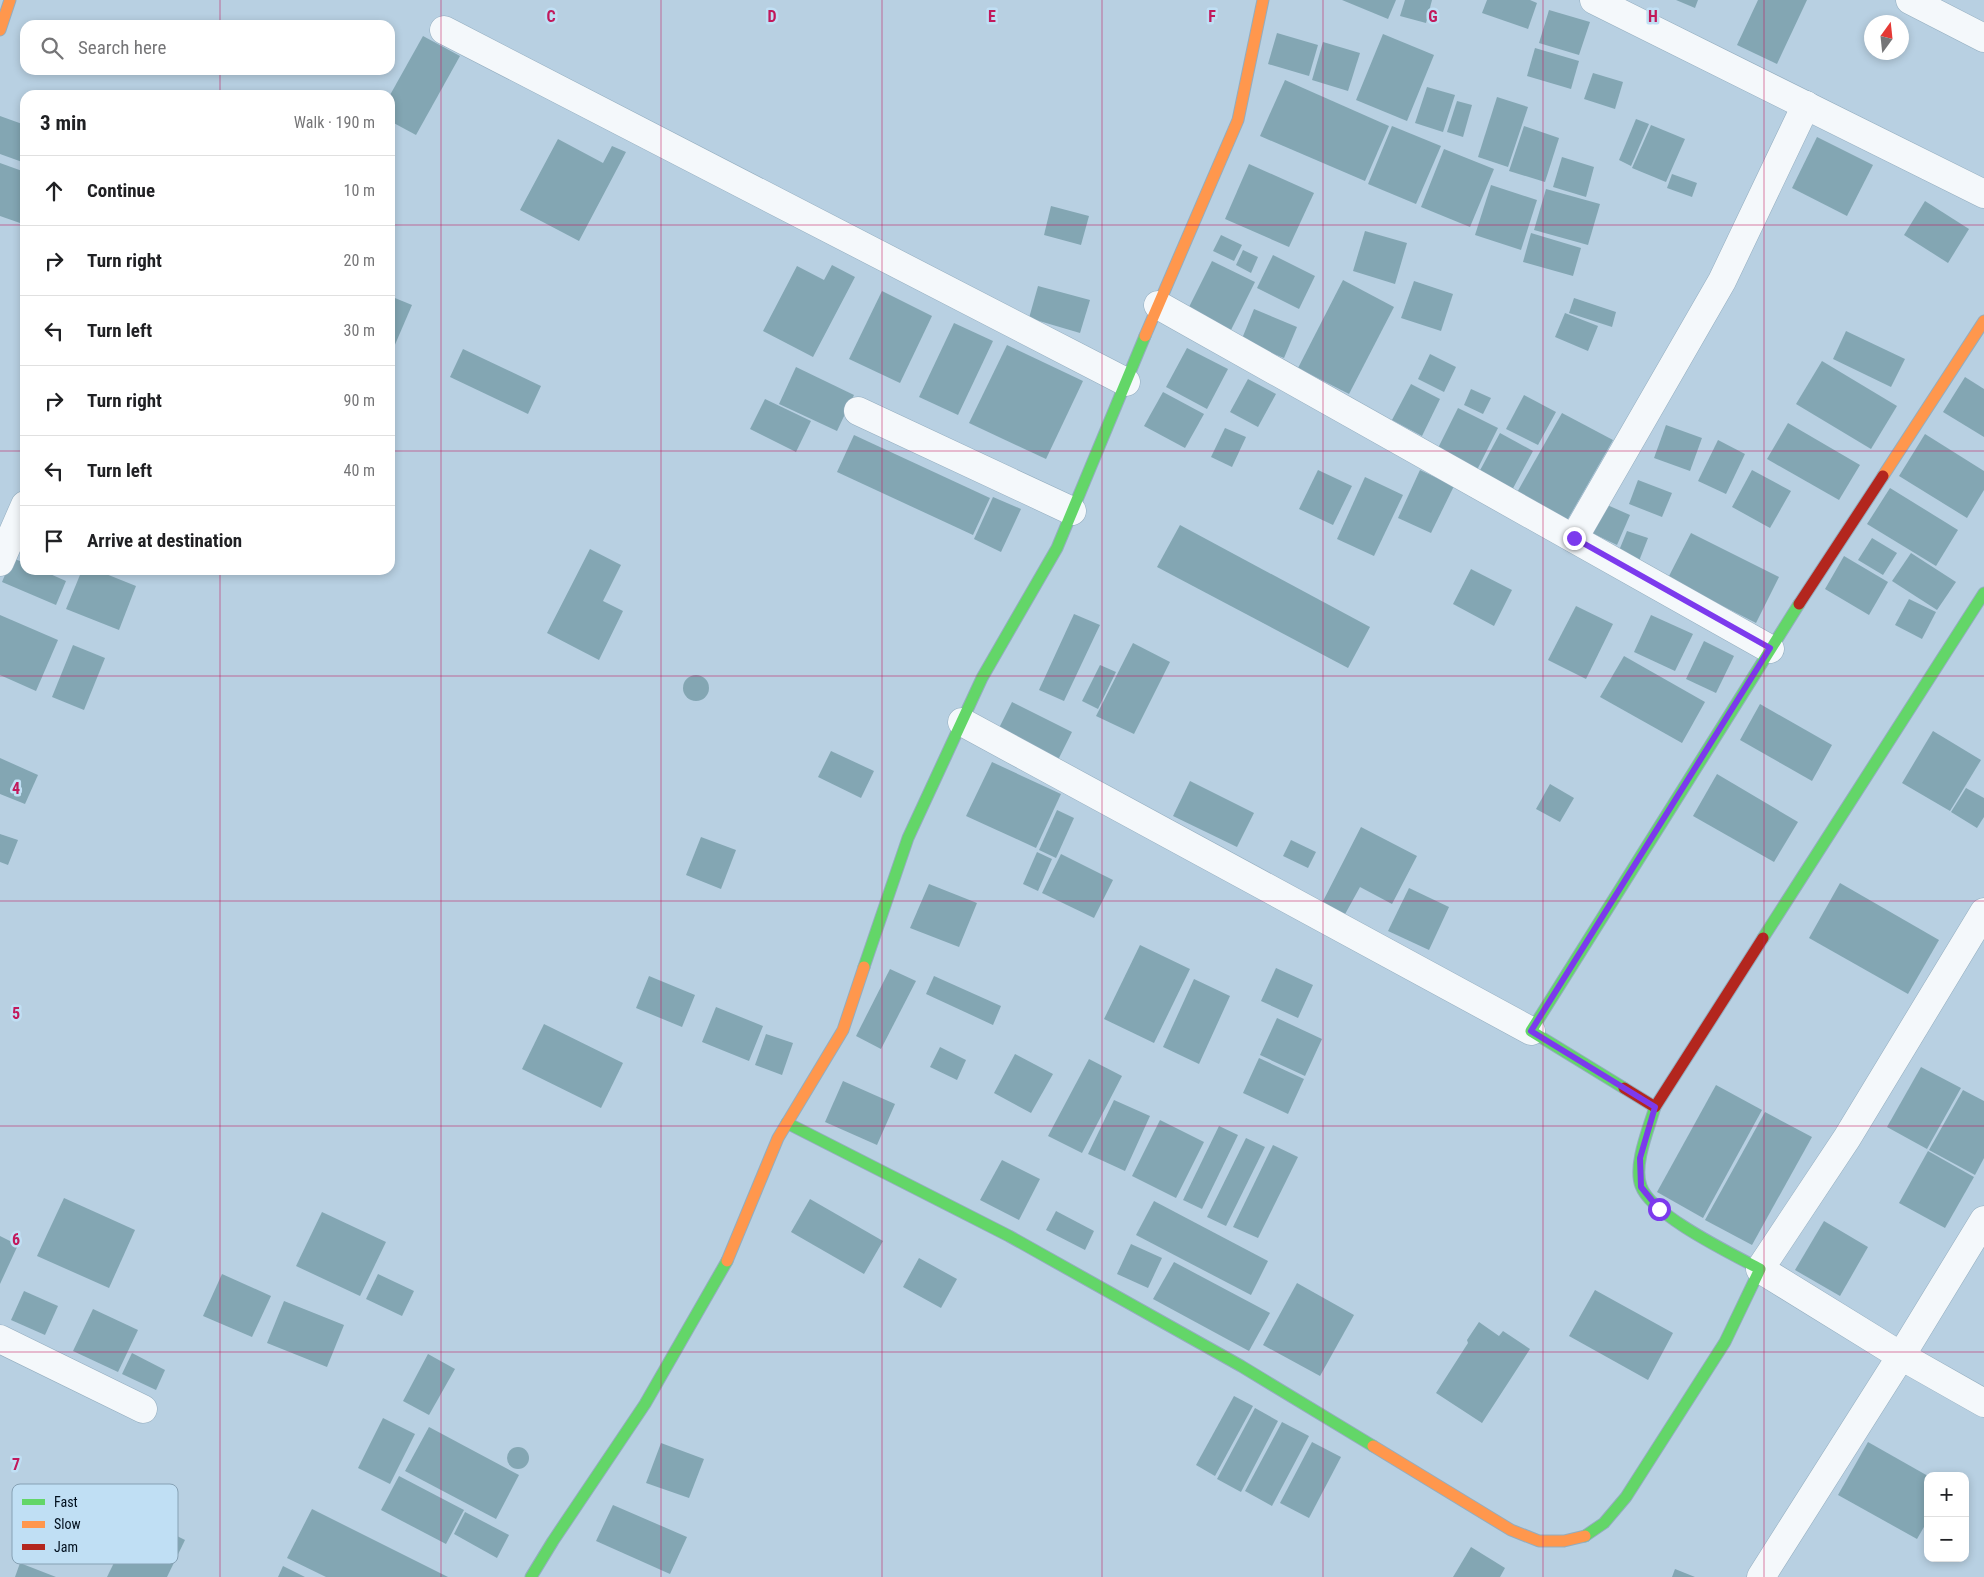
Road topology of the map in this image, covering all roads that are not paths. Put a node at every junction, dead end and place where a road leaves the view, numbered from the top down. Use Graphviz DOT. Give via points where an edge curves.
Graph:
graph roads {
  1 [pos="10,0"];
  2 [pos="1263,0"];
  3 [pos="1594,0"];
  4 [pos="1910,0"];
  5 [pos="0,30"];
  6 [pos="444,30"];
  7 [pos="1984,38"];
  8 [pos="1806,105"];
  9 [pos="1984,194"];
  10 [pos="1158,305"];
  11 [pos="1984,321"];
  12 [pos="1126,382"];
  13 [pos="858,411"];
  14 [pos="1072,511"];
  15 [pos="20,516"];
  16 [pos="1574,538"];
  17 [pos="0,562"];
  18 [pos="1984,593"];
  19 [pos="1770,648"];
  20 [pos="962,722"];
  21 [pos="1984,912"];
  22 [pos="1531,1031"];
  23 [pos="1655,1107"];
  24 [pos="787,1123"];
  25 [pos="1984,1220"];
  26 [pos="1760,1269"];
  27 [pos="0,1339"];
  28 [pos="1901,1356"];
  29 [pos="1984,1403"];
  30 [pos="143,1409"];
  31 [pos="531,1577"];
  32 [pos="1761,1577"];
  1 -- 5 [label="street"];
  2 -- 10 [label="street" via="1238,120"];
  3 -- 8 [label="street"];
  4 -- 7 [label="street"];
  6 -- 12 [label="street"];
  8 -- 9 [label="street"];
  8 -- 16 [label="street" via="1718,288"];
  10 -- 12 [label="street"];
  10 -- 16 [label="street"];
  11 -- 19 [label="street"];
  12 -- 14 [label="street"];
  13 -- 14 [label="street"];
  14 -- 20 [label="street" via="1057,548 982,678"];
  15 -- 17 [label="street"];
  16 -- 19 [label="street"];
  18 -- 23 [label="street"];
  19 -- 22 [label="street"];
  20 -- 22 [label="street"];
  20 -- 24 [label="street" via="908,838 843,1030"];
  21 -- 26 [label="street" via="1847,1138"];
  22 -- 23 [label="street"];
  23 -- 26 [label="street" via="1640,1158 1641,1187 1659,1209"];
  24 -- 26 [label="street" via="1009,1236 1241,1366 1511,1530 1539,1541 1564,1542 1586,1536 1604,1523 1626,1496 1725,1342"];
  24 -- 31 [label="street" via="731,1254 645,1404"];
  25 -- 28 [label="street"];
  26 -- 28 [label="street"];
  27 -- 30 [label="street"];
  28 -- 29 [label="street"];
  28 -- 32 [label="street"];
}
